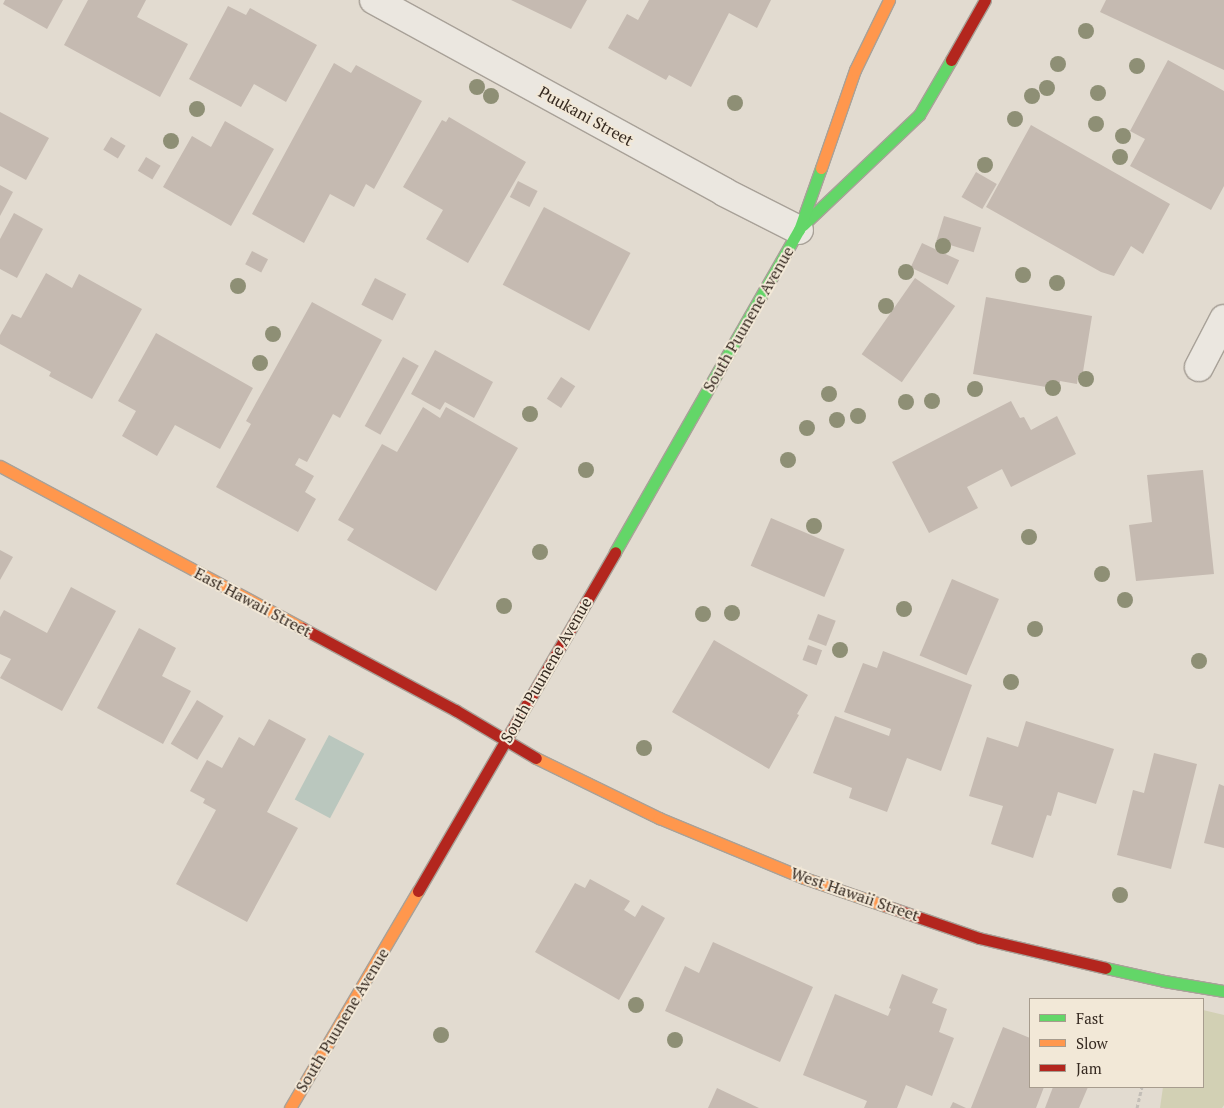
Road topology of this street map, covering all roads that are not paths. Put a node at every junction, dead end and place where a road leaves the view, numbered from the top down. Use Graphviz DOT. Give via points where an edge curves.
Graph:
graph roads {
  1 [pos="374,0"];
  2 [pos="889,0"];
  3 [pos="985,0"];
  4 [pos="799,230"];
  5 [pos="1224,319"];
  6 [pos="1199,367"];
  7 [pos="0,466"];
  8 [pos="505,741"];
  9 [pos="1224,991"];
  10 [pos="290,1108"];
  1 -- 4 [label="street, Puukani Street"];
  2 -- 4 [label="main road, South Puunene Avenue" via="855,70"];
  3 -- 4 [label="main road, South Puunene Avenue" via="919,115"];
  4 -- 8 [label="main road, South Puunene Avenue"];
  5 -- 6 [label="street"];
  7 -- 8 [label="main road, East Hawaii Street" via="455,710"];
  8 -- 9 [label="main road, West Hawaii Street" via="586,785 804,878 979,938 1164,981"];
  8 -- 10 [label="main road, South Puunene Avenue"];
}
